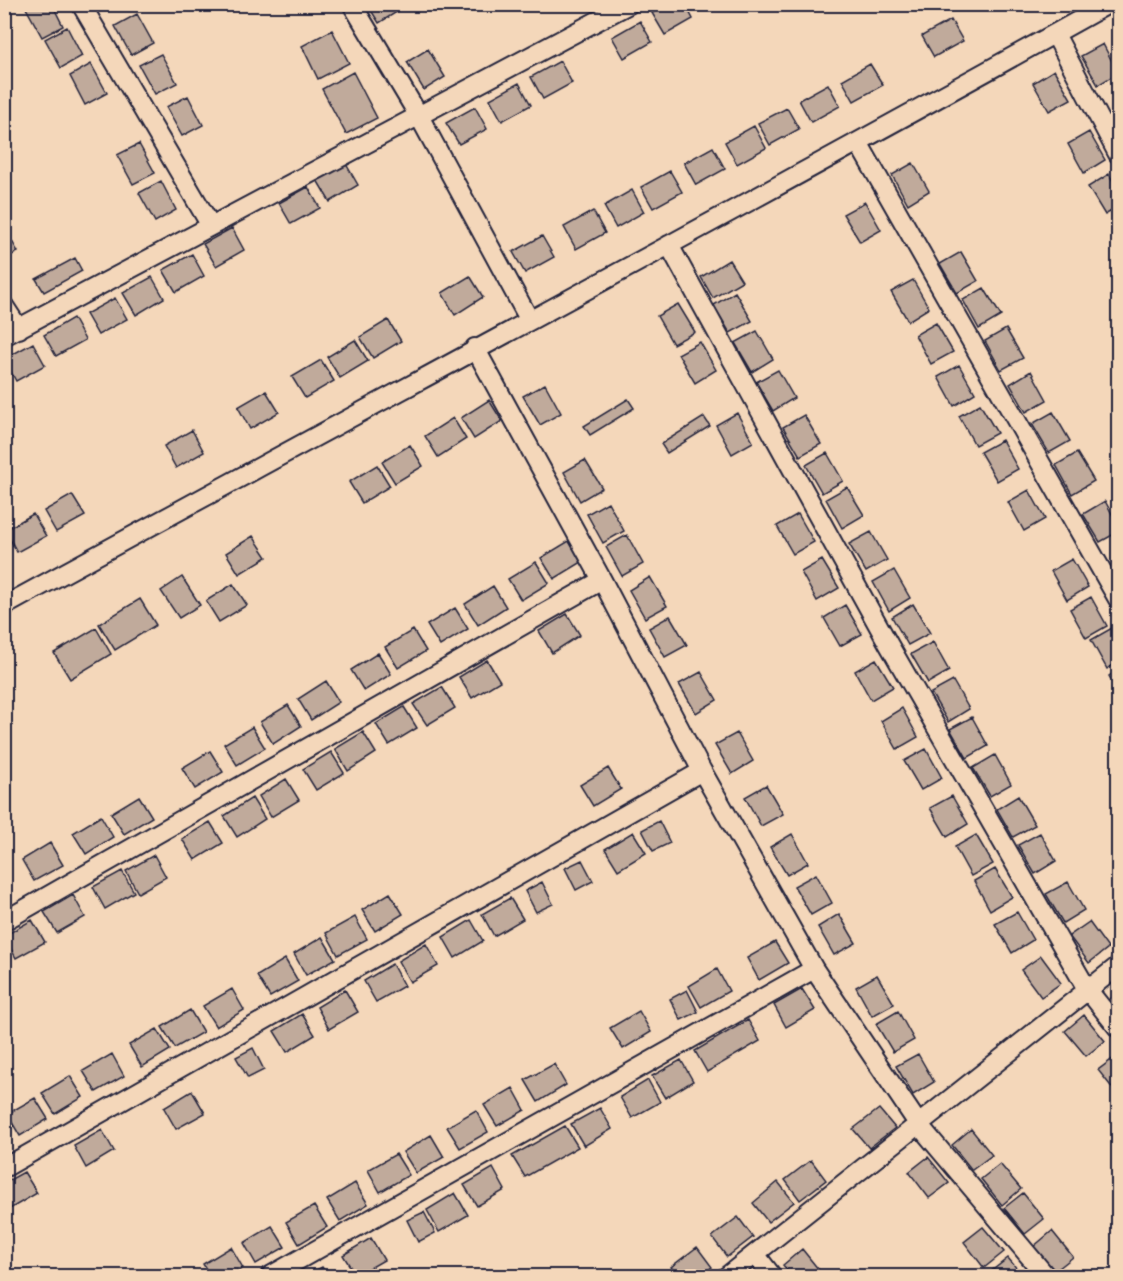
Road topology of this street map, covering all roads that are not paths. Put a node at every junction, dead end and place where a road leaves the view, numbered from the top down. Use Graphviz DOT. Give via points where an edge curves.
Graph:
graph roads {
  1 [pos="81,4"];
  2 [pos="352,4"];
  3 [pos="628,4"];
  4 [pos="1108,4"];
  5 [pos="1055,34"];
  6 [pos="419,116"];
  7 [pos="860,144"];
  8 [pos="1119,154"];
  9 [pos="211,226"];
  10 [pos="669,245"];
  11 [pos="4,306"];
  12 [pos="529,319"];
  13 [pos="12,333"];
  14 [pos="476,348"];
  15 [pos="602,580"];
  16 [pos="1119,599"];
  17 [pos="4,606"];
  18 [pos="702,771"];
  19 [pos="4,921"];
  20 [pos="1119,966"];
  21 [pos="814,969"];
  22 [pos="1087,989"];
  23 [pos="1119,1028"];
  24 [pos="919,1125"];
  25 [pos="4,1168"];
  26 [pos="754,1254"];
  27 [pos="270,1276"];
  28 [pos="727,1276"];
  29 [pos="772,1276"];
  30 [pos="1046,1276"];
  1 -- 9 [label="street"];
  2 -- 6 [label="street"];
  3 -- 6 [label="street"];
  4 -- 5 [label="street"];
  5 -- 7 [label="street"];
  5 -- 8 [label="street"];
  6 -- 9 [label="street"];
  6 -- 12 [label="street"];
  7 -- 10 [label="street"];
  7 -- 16 [label="street"];
  9 -- 13 [label="street"];
  10 -- 12 [label="street"];
  10 -- 22 [label="street" via="889,645"];
  11 -- 13 [label="street"];
  12 -- 14 [label="street"];
  14 -- 15 [label="street"];
  14 -- 17 [label="street"];
  15 -- 18 [label="street"];
  15 -- 19 [label="street"];
  18 -- 21 [label="street"];
  18 -- 25 [label="street"];
  20 -- 22 [label="street"];
  21 -- 24 [label="street"];
  21 -- 27 [label="street"];
  22 -- 23 [label="street"];
  22 -- 24 [label="street"];
  24 -- 26 [label="street"];
  24 -- 30 [label="street"];
  26 -- 28 [label="street"];
  26 -- 29 [label="street"];
}
